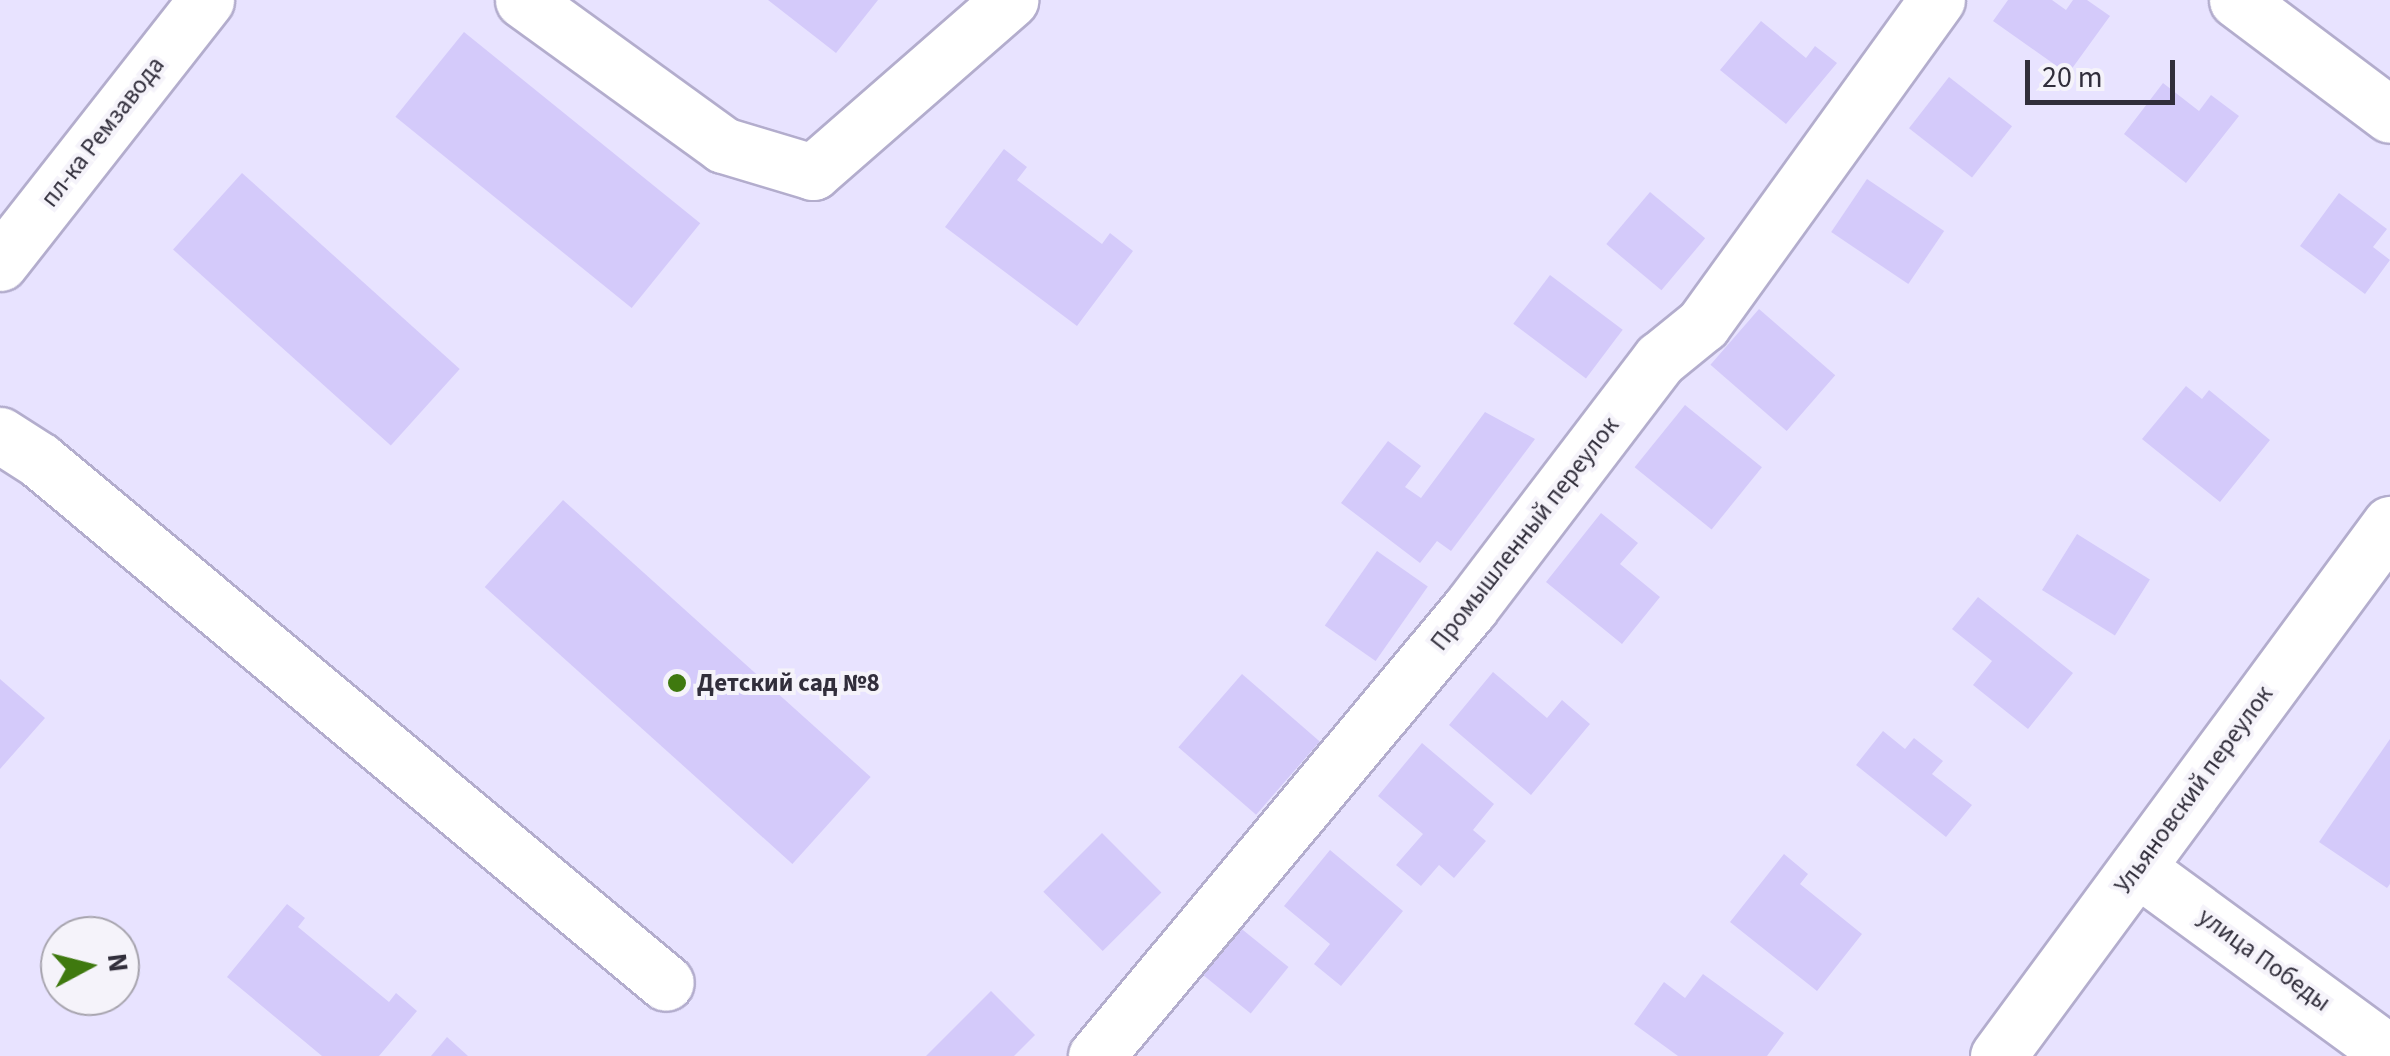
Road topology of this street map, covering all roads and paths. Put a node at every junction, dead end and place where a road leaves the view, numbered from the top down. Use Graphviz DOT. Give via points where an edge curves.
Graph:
graph roads {
  1 [pos="206,0"];
  2 [pos="523,0"];
  3 [pos="1010,0"];
  4 [pos="1937,0"];
  5 [pos="2237,0"];
  6 [pos="2390,115"];
  7 [pos="0,263"];
  8 [pos="0,435"];
  9 [pos="2390,524"];
  10 [pos="2137,868"];
  11 [pos="666,983"];
  12 [pos="2390,1053"];
  13 [pos="1096,1056"];
  14 [pos="1998,1056"];
  1 -- 7 [label="street, пл-ка Ремзавода"];
  2 -- 3 [label="street" via="722,144 813,172"];
  4 -- 13 [label="street, Промышленный переулок" via="1702,324 1660,360 1470,608"];
  5 -- 6 [label="street"];
  8 -- 11 [label="street" via="39,460"];
  9 -- 10 [label="street, Ульяновский переулок"];
  10 -- 12 [label="street, улица Победы"];
  10 -- 14 [label="street, Ульяновский переулок"];
}
